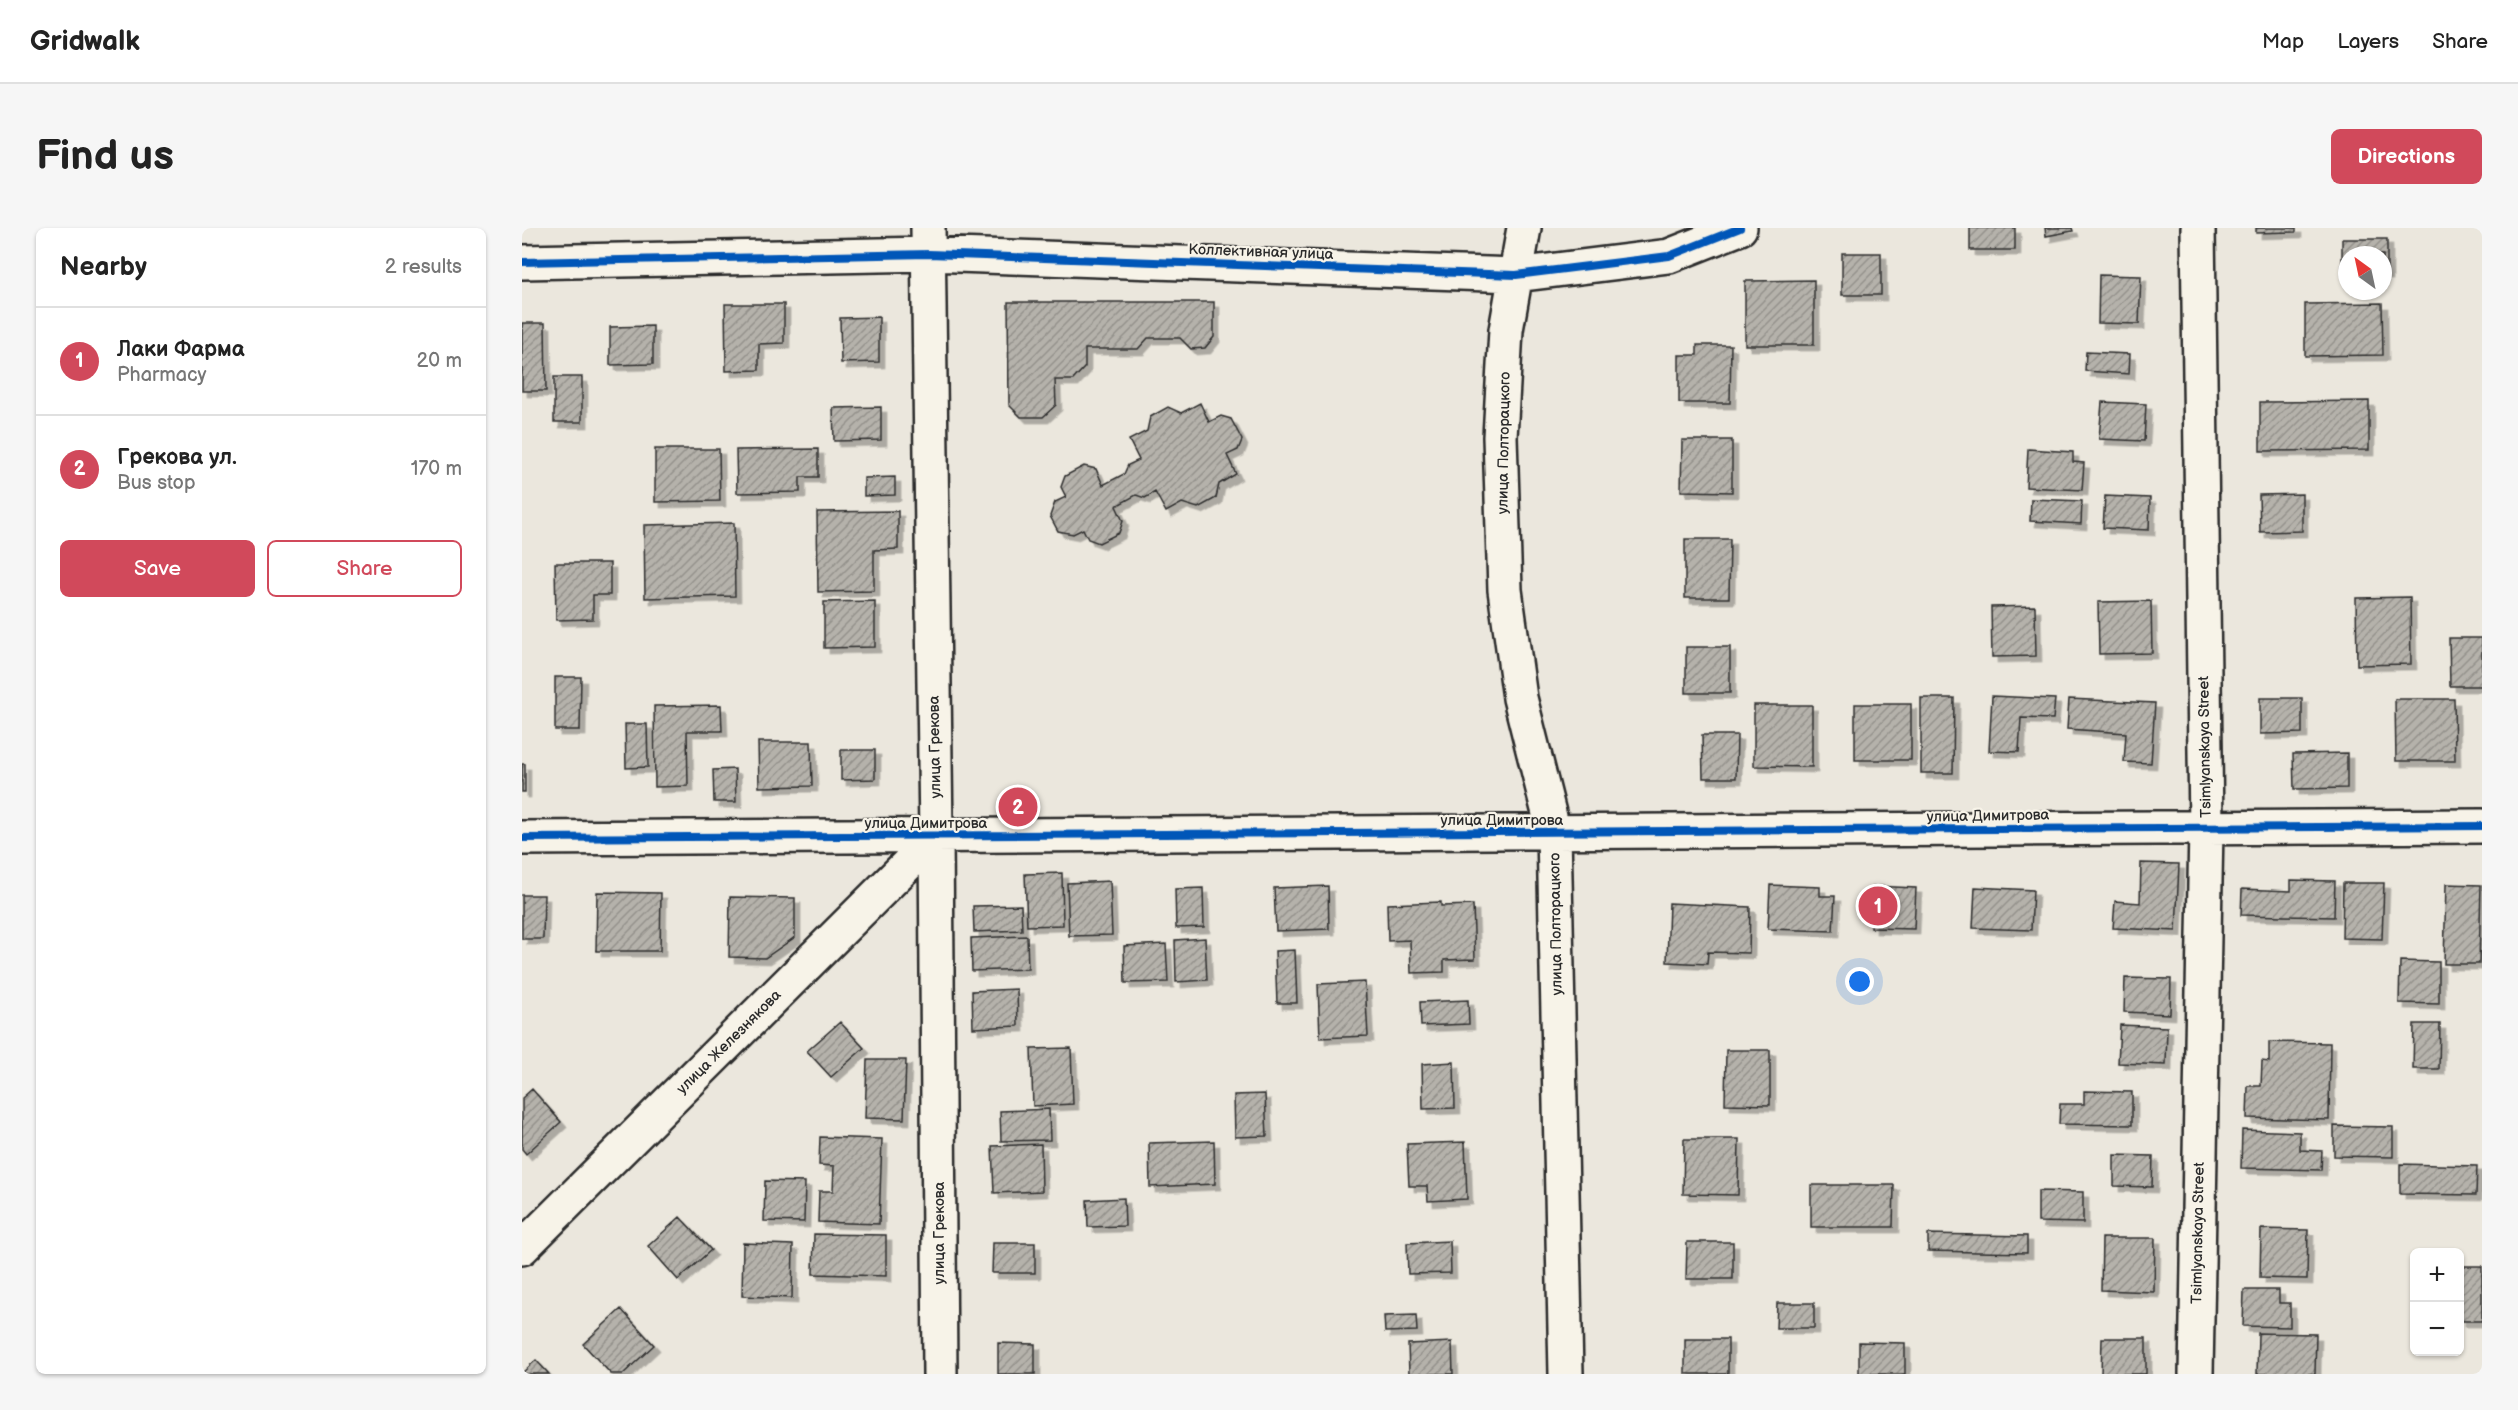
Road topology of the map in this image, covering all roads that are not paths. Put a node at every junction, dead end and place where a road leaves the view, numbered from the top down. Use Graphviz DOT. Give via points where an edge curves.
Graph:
graph roads {
  1 [pos="1524,228"];
  2 [pos="1740,228"];
  3 [pos="2198,228"];
  4 [pos="928,241"];
  5 [pos="522,262"];
  6 [pos="1516,275"];
  7 [pos="2482,826"];
  8 [pos="2206,827"];
  9 [pos="1554,833"];
  10 [pos="936,836"];
  11 [pos="522,838"];
  12 [pos="522,1248"];
  13 [pos="940,1374"];
  14 [pos="1566,1374"];
  15 [pos="2196,1374"];
  1 -- 6 [label="street, улица Полторацкого"];
  2 -- 6 [label="street, Коллективная улица" via="1669,256"];
  3 -- 8 [label="street, Tsimlyanskaya Street"];
  4 -- 5 [label="street, Коллективная улица"];
  4 -- 6 [label="street, Коллективная улица"];
  4 -- 10 [label="street, улица Грекова"];
  6 -- 9 [label="street, улица Полторацкого" via="1506,330 1500,437 1505,591 1520,698"];
  7 -- 8 [label="street, улица Димитрова"];
  8 -- 9 [label="street, улица Димитрова"];
  8 -- 15 [label="street, Tsimlyanskaya Street"];
  9 -- 10 [label="street, улица Димитрова"];
  9 -- 14 [label="street, улица Полторацкого"];
  10 -- 11 [label="street, улица Димитрова"];
  10 -- 12 [label="street, улица Железнякова"];
  10 -- 13 [label="street, улица Грекова"];
}
